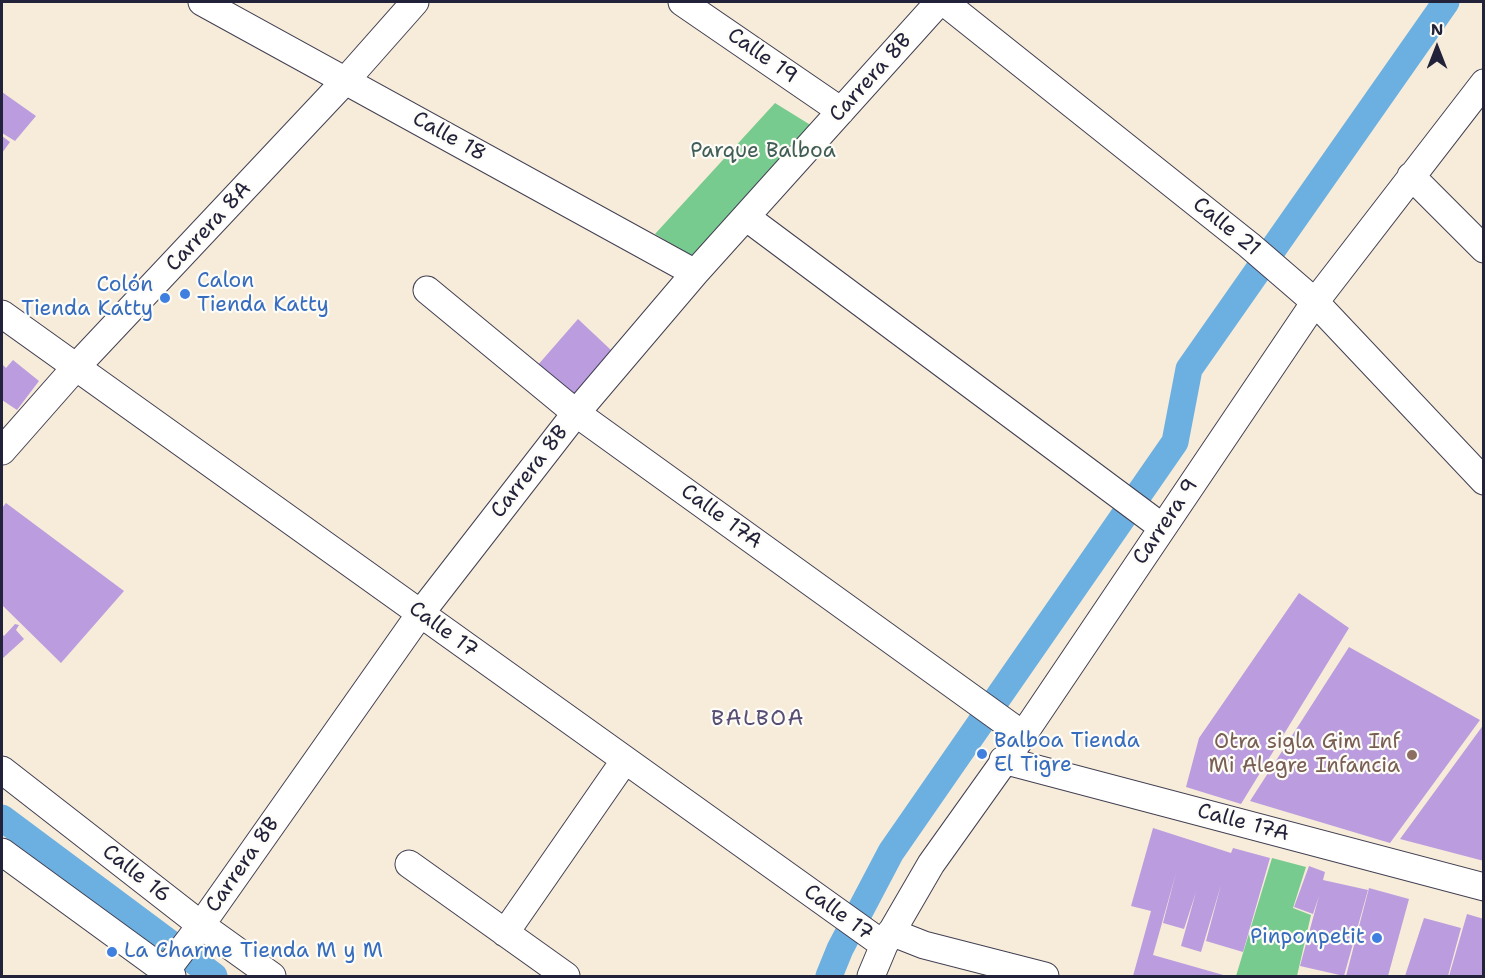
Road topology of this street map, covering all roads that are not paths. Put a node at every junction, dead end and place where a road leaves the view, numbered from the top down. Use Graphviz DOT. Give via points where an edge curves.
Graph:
graph roads {
  1 [pos="202,2"];
  2 [pos="414,2"];
  3 [pos="682,2"];
  4 [pos="939,2"];
  5 [pos="944,2"];
  6 [pos="346,80"];
  7 [pos="1484,83"];
  8 [pos="842,111"];
  9 [pos="1411,176"];
  10 [pos="746,218"];
  11 [pos="1484,249"];
  12 [pos="695,273"];
  13 [pos="426,290"];
  14 [pos="1316,302"];
  15 [pos="2,314"];
  16 [pos="76,367"];
  17 [pos="576,413"];
  18 [pos="2,451"];
  19 [pos="1484,481"];
  20 [pos="1146,515"];
  21 [pos="420,614"];
  22 [pos="1014,728"];
  23 [pos="625,760"];
  24 [pos="1003,760"];
  25 [pos="2,770"];
  26 [pos="2,852"];
  27 [pos="409,864"];
  28 [pos="1484,887"];
  29 [pos="196,931"];
  30 [pos="505,933"];
  31 [pos="880,936"];
  32 [pos="168,971"];
  33 [pos="272,976"];
  34 [pos="566,976"];
  35 [pos="871,976"];
  36 [pos="1045,976"];
  1 -- 6 [label="street, Calle 18"];
  2 -- 6 [label="street, Carrera 8A"];
  3 -- 8 [label="street, Calle 19"];
  4 -- 8 [label="street, Carrera 8B"];
  5 -- 14 [label="street, Calle 21"];
  6 -- 12 [label="street, Calle 18"];
  6 -- 16 [label="street, Carrera 8A"];
  7 -- 9 [label="street, Carrera 9"];
  8 -- 10 [label="street, Carrera 8B"];
  9 -- 11 [label="street"];
  9 -- 14 [label="street, Carrera 9"];
  10 -- 12 [label="street, Carrera 8B"];
  10 -- 20 [label="street"];
  12 -- 17 [label="street, Carrera 8B"];
  13 -- 17 [label="street, Calle 17A"];
  14 -- 19 [label="street, Calle 21"];
  14 -- 20 [label="street, Carrera 9"];
  15 -- 16 [label="street, Calle 17"];
  16 -- 18 [label="street, Carrera 8A"];
  16 -- 21 [label="street, Calle 17"];
  17 -- 21 [label="street, Carrera 8B"];
  17 -- 22 [label="street, Calle 17A"];
  20 -- 22 [label="street, Carrera 9"];
  21 -- 23 [label="street, Calle 17"];
  21 -- 29 [label="street, Carrera 8B"];
  22 -- 24 [label="street, Carrera 9"];
  23 -- 30 [label="street"];
  23 -- 31 [label="street, Calle 17" via="833,910"];
  24 -- 28 [label="street, Calle 17A"];
  24 -- 31 [label="street, Carrera 9"];
  25 -- 29 [label="street, Calle 16"];
  26 -- 32 [label="street"];
  27 -- 30 [label="street"];
  29 -- 32 [label="street, Carrera 8B"];
  29 -- 33 [label="street, Calle 16"];
  30 -- 34 [label="street"];
  31 -- 35 [label="street, Carrera 9"];
  31 -- 36 [label="street, Calle 17"];
}
